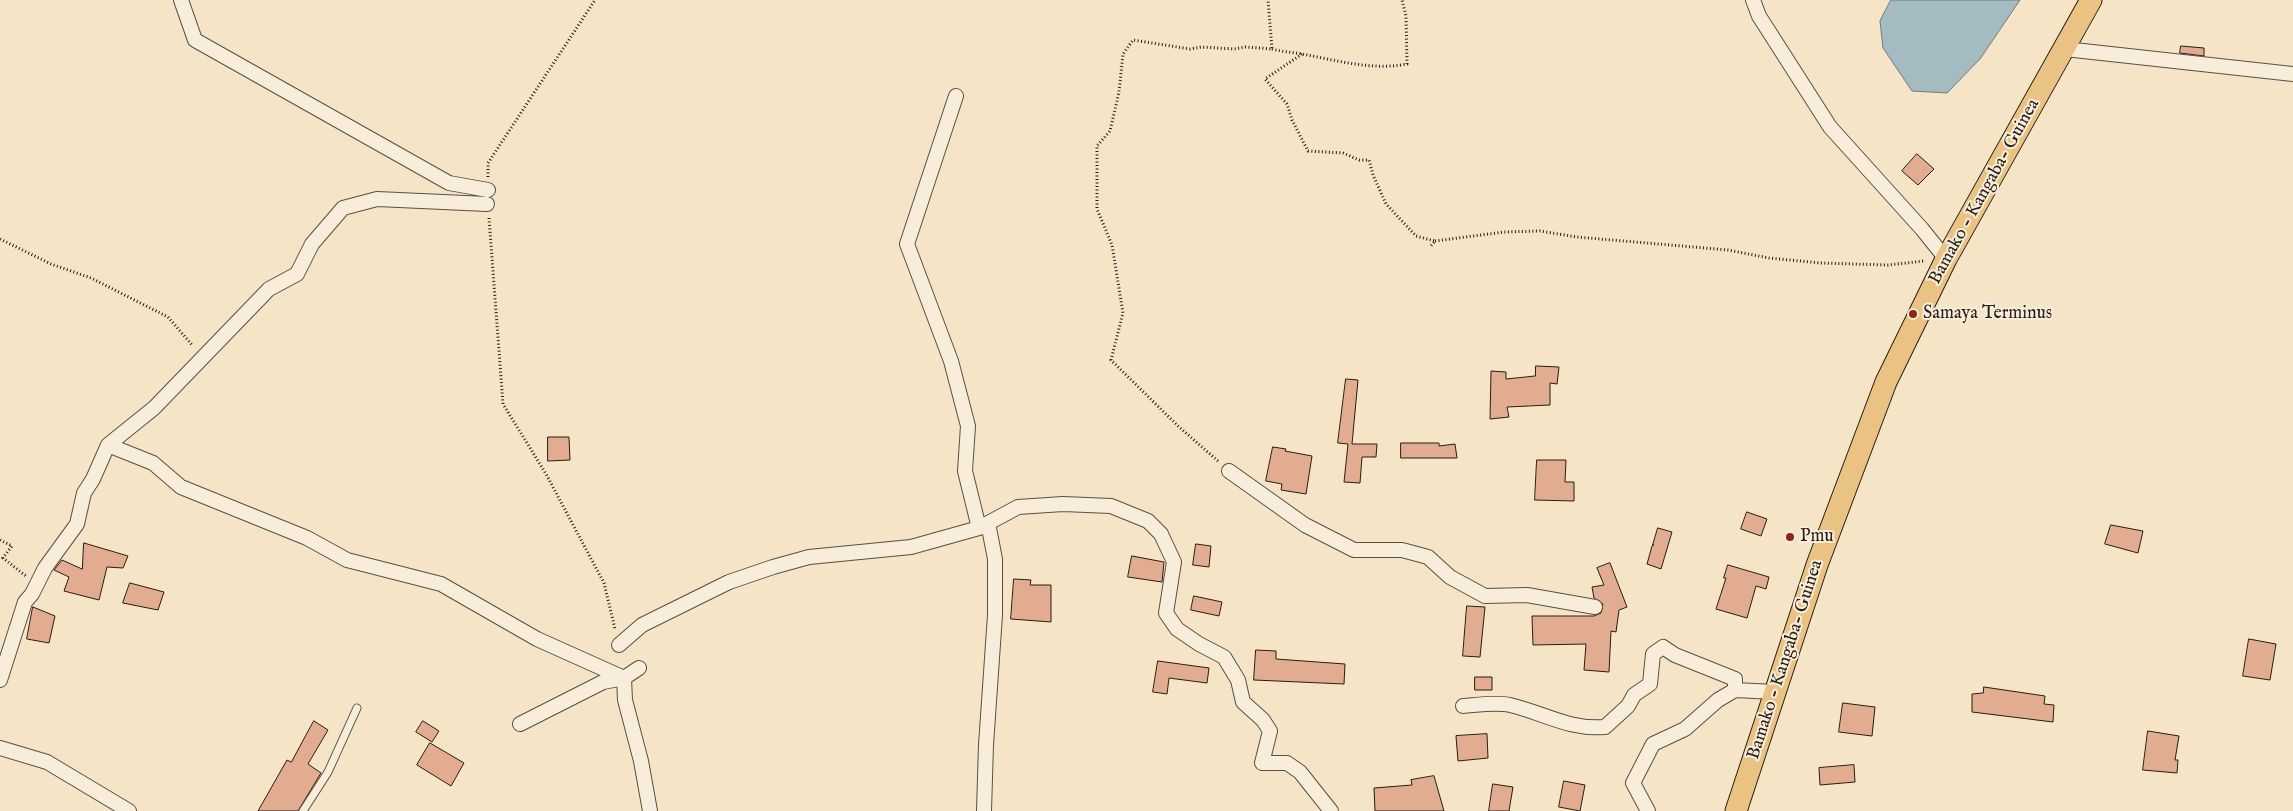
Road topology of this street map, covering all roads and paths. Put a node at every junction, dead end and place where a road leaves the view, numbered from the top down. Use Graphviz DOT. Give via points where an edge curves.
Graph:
graph roads {
  1 [pos="181,0"];
  2 [pos="595,0"];
  3 [pos="1268,0"];
  4 [pos="1402,0"];
  5 [pos="1754,0"];
  6 [pos="2091,0"];
  7 [pos="1272,49"];
  8 [pos="2065,49"];
  9 [pos="1302,54"];
  10 [pos="2293,74"];
  11 [pos="956,96"];
  12 [pos="488,197"];
  13 [pos="0,239"];
  14 [pos="1435,241"];
  15 [pos="1430,247"];
  16 [pos="1946,260"];
  17 [pos="203,357"];
  18 [pos="108,445"];
  19 [pos="1229,471"];
  20 [pos="984,525"];
  21 [pos="0,540"];
  22 [pos="25,602"];
  23 [pos="1595,607"];
  24 [pos="619,646"];
  25 [pos="639,668"];
  26 [pos="624,678"];
  27 [pos="0,680"];
  28 [pos="1735,690"];
  29 [pos="1775,692"];
  30 [pos="1463,706"];
  31 [pos="357,708"];
  32 [pos="520,724"];
  33 [pos="0,748"];
  34 [pos="129,811"];
  35 [pos="303,811"];
  36 [pos="650,811"];
  37 [pos="984,811"];
  38 [pos="1331,811"];
  39 [pos="1648,811"];
  40 [pos="1736,811"];
  1 -- 12 [label="street" via="195,40 449,183"];
  2 -- 12 [label="path" via="488,163"];
  3 -- 7 [label="path"];
  4 -- 9 [label="path" via="1406,16 1407,64 1386,66"];
  5 -- 16 [label="street" via="1759,16 1830,127"];
  6 -- 8 [label="main road, Bamako - Kangaba- Guinea"];
  7 -- 9 [label="path"];
  7 -- 19 [label="path" via="1245,46 1234,50 1190,49 1133,40 1123,54 1110,131 1097,146 1097,209 1112,245 1123,313 1111,360"];
  8 -- 10 [label="street"];
  8 -- 16 [label="main road, Bamako - Kangaba- Guinea"];
  9 -- 14 [label="path" via="1265,79 1287,104 1308,151 1343,153 1359,160 1369,160 1386,204 1416,236"];
  11 -- 20 [label="street" via="907,244 951,361 968,426 965,471"];
  12 -- 17 [label="street" via="377,199 343,208 312,244 297,274 269,289"];
  12 -- 24 [label="path" via="503,404 546,474 604,582"];
  13 -- 17 [label="path" via="51,264 90,278 168,317"];
  14 -- 15 [label="path"];
  14 -- 16 [label="path" via="1540,231 1821,263 1888,265"];
  16 -- 29 [label="main road, Bamako - Kangaba- Guinea" via="1886,382 1817,565"];
  17 -- 18 [label="street" via="154,408"];
  18 -- 22 [label="street" via="84,493 77,524"];
  18 -- 26 [label="street" via="153,463 181,486 307,538 347,560 440,584 536,639"];
  19 -- 23 [label="street" via="1305,525 1354,550 1402,550 1428,557 1450,577 1485,596 1527,595"];
  20 -- 24 [label="street" via="911,547 810,557 755,573 729,582 642,625"];
  20 -- 37 [label="street" via="995,560"];
  20 -- 38 [label="street" via="1018,507 1064,504 1111,506 1148,520 1161,534 1174,562 1166,613 1177,629 1224,657 1238,680 1243,702 1270,731 1262,763 1287,763 1300,772"];
  21 -- 22 [label="path" via="12,546 3,558 26,576"];
  22 -- 27 [label="street"];
  25 -- 26 [label="street"];
  26 -- 32 [label="street" via="603,682"];
  26 -- 36 [label="street" via="625,700"];
  28 -- 29 [label="street"];
  28 -- 30 [label="street" via="1735,679 1663,647 1654,654 1650,684 1634,695 1628,706 1605,727 1566,725 1508,705"];
  28 -- 39 [label="street" via="1718,700 1685,729 1653,744 1633,782"];
  29 -- 40 [label="main road, Bamako - Kangaba- Guinea"];
  31 -- 35 [label="lane" via="328,772"];
  33 -- 34 [label="street" via="47,762"];
}
